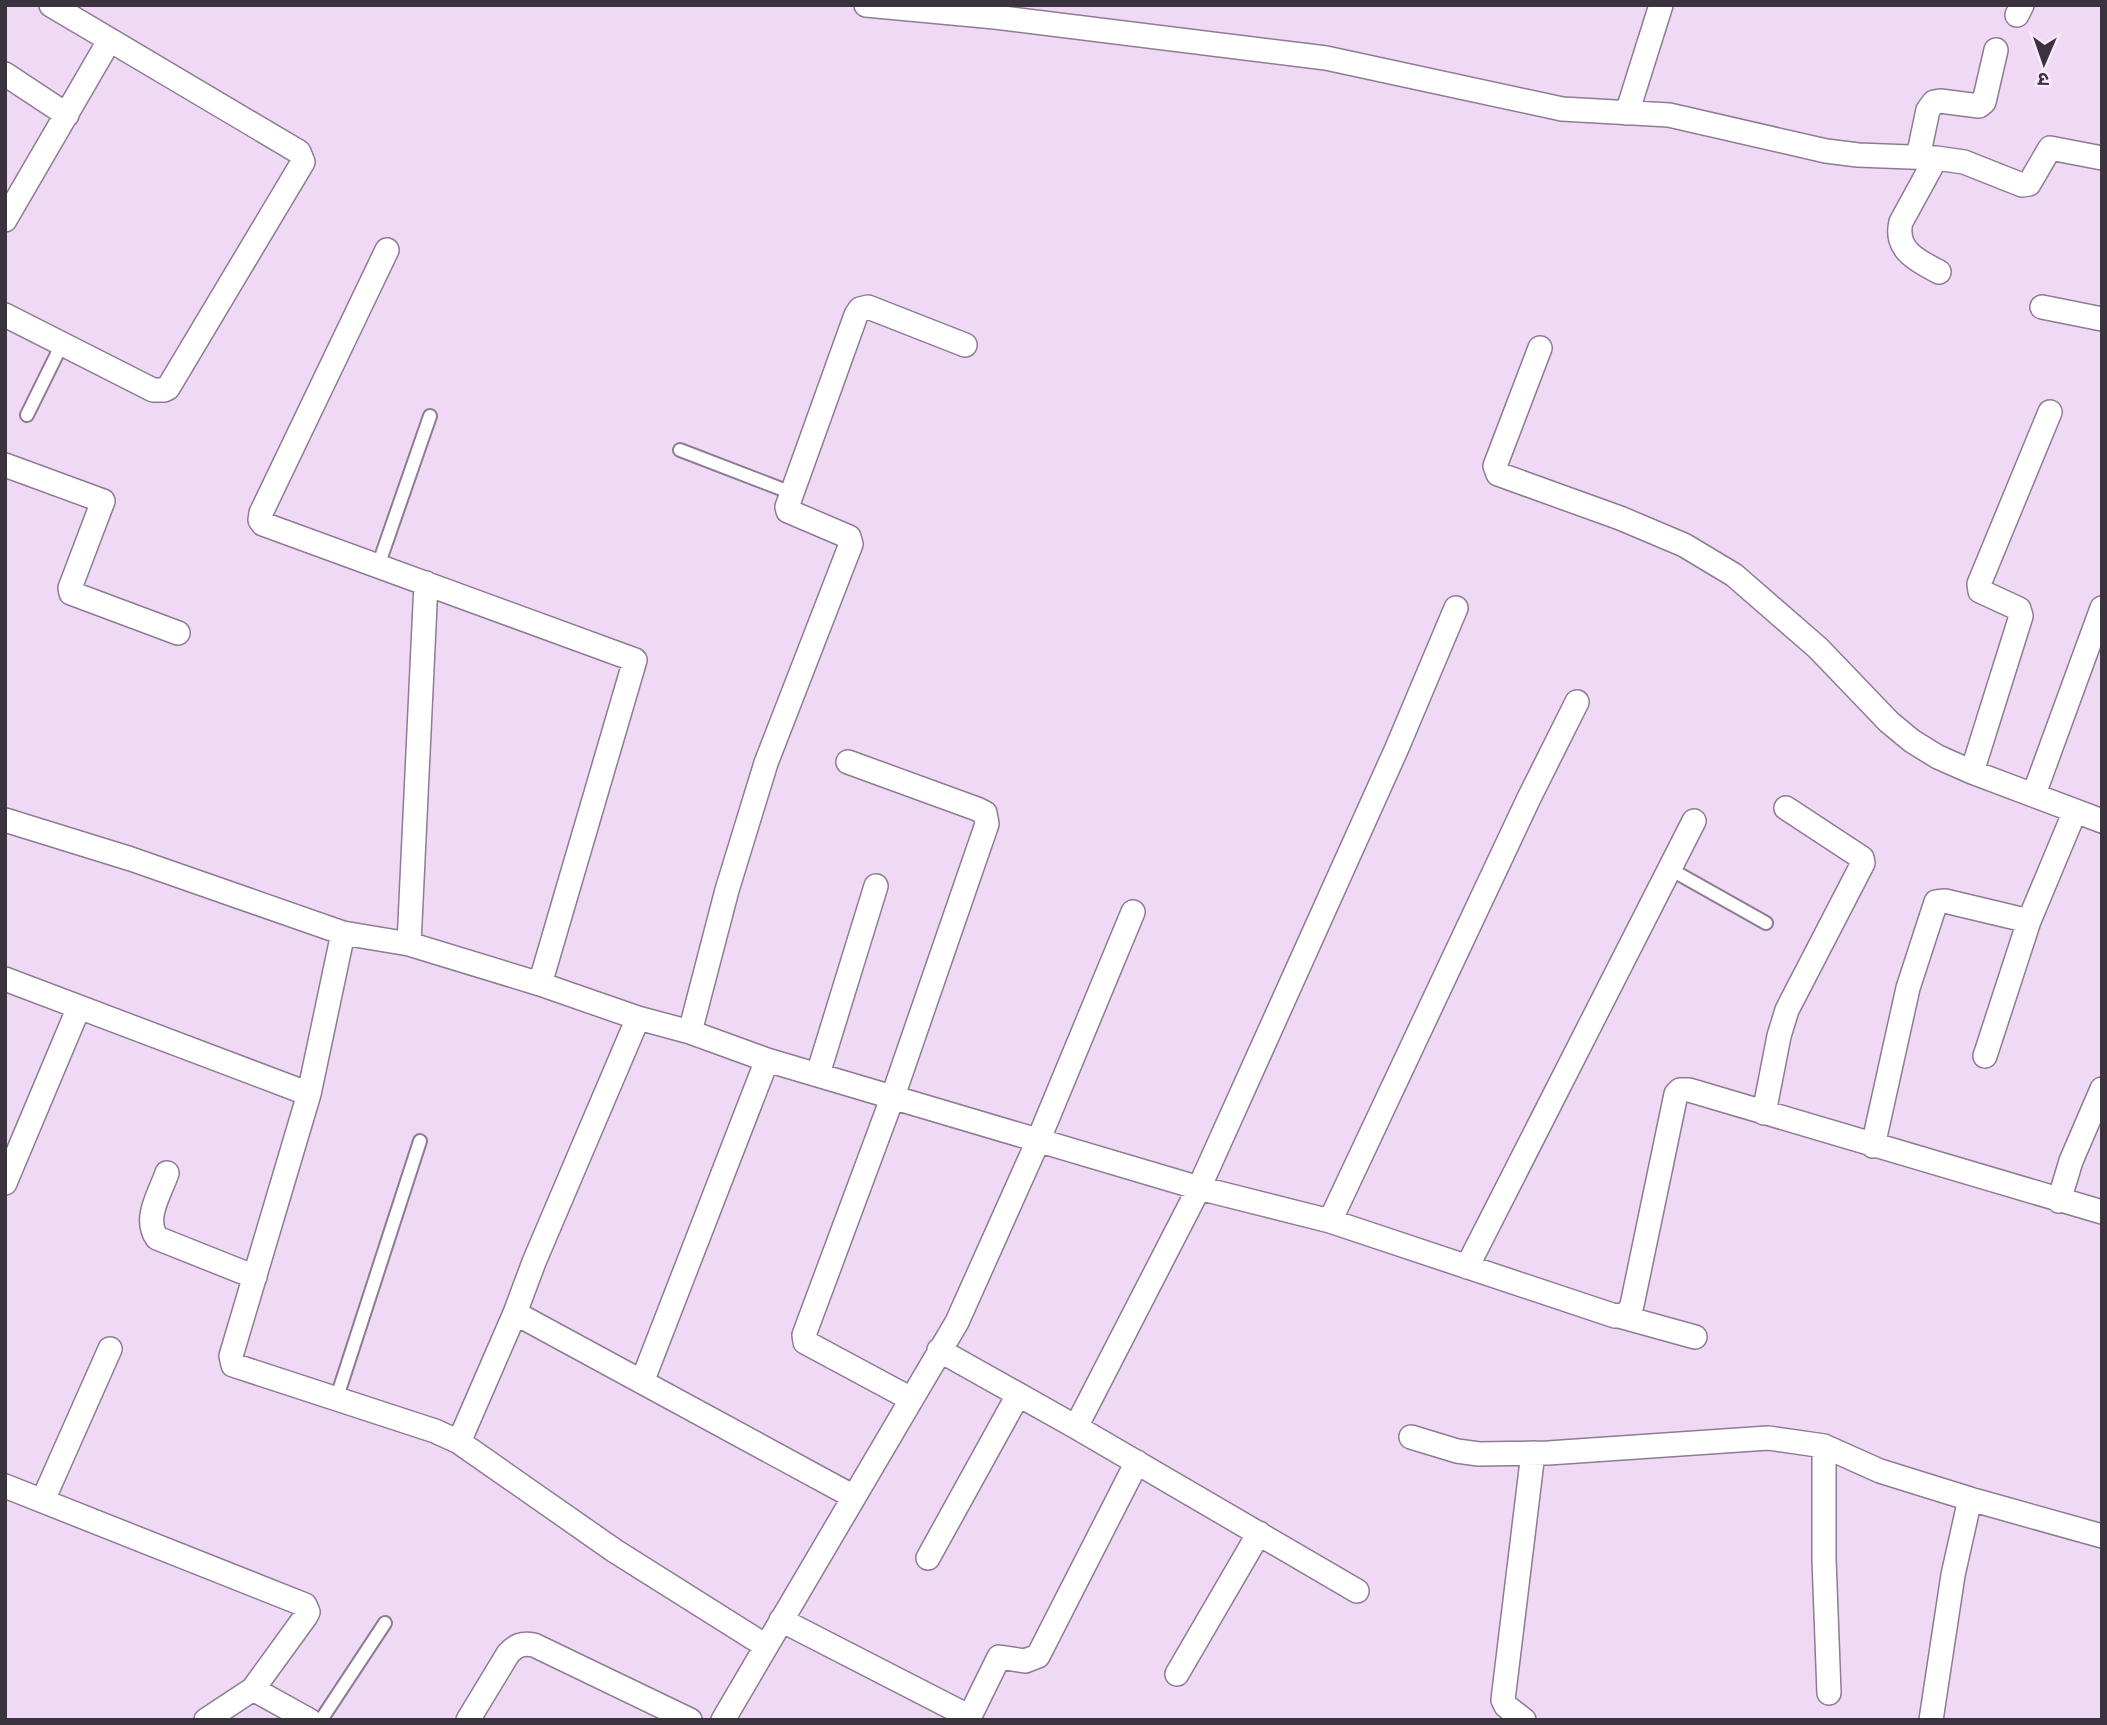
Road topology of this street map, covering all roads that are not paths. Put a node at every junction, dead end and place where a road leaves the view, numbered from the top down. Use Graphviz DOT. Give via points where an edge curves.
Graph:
graph roads {
  1 [pos="51,5"];
  2 [pos="866,5"];
  3 [pos="1661,5"];
  4 [pos="109,41"];
  5 [pos="1996,50"];
  6 [pos="5,74"];
  7 [pos="1627,113"];
  8 [pos="67,115"];
  9 [pos="1927,158"];
  10 [pos="2102,158"];
  11 [pos="5,220"];
  12 [pos="387,250"];
  13 [pos="1939,272"];
  14 [pos="2042,307"];
  15 [pos="5,315"];
  16 [pos="2102,319"];
  17 [pos="62,344"];
  18 [pos="965,345"];
  19 [pos="1540,348"];
  20 [pos="2050,412"];
  21 [pos="27,415"];
  22 [pos="430,416"];
  23 [pos="680,450"];
  24 [pos="5,465"];
  25 [pos="792,493"];
  26 [pos="378,566"];
  27 [pos="426,583"];
  28 [pos="1456,608"];
  29 [pos="2102,608"];
  30 [pos="178,633"];
  31 [pos="1577,702"];
  32 [pos="848,762"];
  33 [pos="1972,772"];
  34 [pos="2034,794"];
  35 [pos="1786,808"];
  36 [pos="2075,811"];
  37 [pos="5,820"];
  38 [pos="1694,821"];
  39 [pos="2102,821"];
  40 [pos="1670,869"];
  41 [pos="876,886"];
  42 [pos="1133,912"];
  43 [pos="2029,921"];
  44 [pos="1766,923"];
  45 [pos="343,933"];
  46 [pos="409,944"];
  47 [pos="5,979"];
  48 [pos="540,984"];
  49 [pos="79,1007"];
  50 [pos="638,1018"];
  51 [pos="690,1032"];
  52 [pos="1986,1056"];
  53 [pos="767,1060"];
  54 [pos="818,1074"];
  55 [pos="2102,1088"];
  56 [pos="309,1094"];
  57 [pos="893,1096"];
  58 [pos="1764,1112"];
  59 [pos="420,1141"];
  60 [pos="1038,1141"];
  61 [pos="1873,1146"];
  62 [pos="167,1173"];
  63 [pos="5,1183"];
  64 [pos="1199,1188"];
  65 [pos="2059,1200"];
  66 [pos="2102,1212"];
  67 [pos="1330,1221"];
  68 [pos="1467,1266"];
  69 [pos="256,1277"];
  70 [pos="515,1313"];
  71 [pos="1619,1316"];
  72 [pos="1695,1337"];
  73 [pos="110,1349"];
  74 [pos="939,1350"];
  75 [pos="642,1382"];
  76 [pos="1018,1395"];
  77 [pos="911,1399"];
  78 [pos="336,1400"];
  79 [pos="1076,1427"];
  80 [pos="1411,1437"];
  81 [pos="459,1442"];
  82 [pos="1824,1446"];
  83 [pos="1533,1453"];
  84 [pos="1137,1462"];
  85 [pos="5,1486"];
  86 [pos="854,1497"];
  87 [pos="1970,1499"];
  88 [pos="43,1500"];
  89 [pos="1259,1533"];
  90 [pos="2102,1536"];
  91 [pos="928,1558"];
  92 [pos="1357,1591"];
  93 [pos="780,1620"];
  94 [pos="385,1623"];
  95 [pos="766,1646"];
  96 [pos="1177,1674"];
  97 [pos="253,1689"];
  98 [pos="1829,1693"];
  99 [pos="206,1720"];
  100 [pos="309,1720"];
  101 [pos="321,1720"];
  102 [pos="468,1720"];
  103 [pos="690,1720"];
  104 [pos="723,1720"];
  105 [pos="1524,1720"];
  106 [pos="1931,1720"];
  1 -- 4 [label="street"];
  2 -- 7 [label="street" via="1326,58 1562,109"];
  3 -- 7 [label="street"];
  4 -- 8 [label="street"];
  4 -- 17 [label="street" via="299,152 303,162 168,388 153,390"];
  5 -- 9 [label="street" via="1984,102 1979,106 1940,101 1928,110"];
  6 -- 8 [label="street"];
  7 -- 9 [label="street" via="1669,115 1826,151"];
  8 -- 11 [label="street"];
  9 -- 10 [label="street" via="1964,162 2026,186 2050,148"];
  9 -- 13 [label="street" via="1899,238 1921,263"];
  12 -- 26 [label="street" via="260,520"];
  14 -- 16 [label="street"];
  15 -- 17 [label="street"];
  17 -- 21 [label="lane"];
  18 -- 25 [label="street" via="868,307 860,309"];
  19 -- 33 [label="street" via="1495,466 1497,474 1620,518 1734,575 1818,648 1889,722 1938,757"];
  20 -- 33 [label="street" via="1978,588 2019,609 2021,616"];
  22 -- 26 [label="lane"];
  23 -- 25 [label="lane"];
  24 -- 30 [label="street" via="103,501 71,593"];
  25 -- 51 [label="street" via="788,511 849,537 851,544 766,763"];
  26 -- 27 [label="street"];
  27 -- 46 [label="street"];
  27 -- 48 [label="street" via="635,660"];
  28 -- 64 [label="street"];
  29 -- 34 [label="street"];
  31 -- 67 [label="street"];
  32 -- 57 [label="street" via="977,809 988,818"];
  33 -- 34 [label="street"];
  34 -- 36 [label="street"];
  35 -- 58 [label="street" via="1863,858 1863,863 1787,1010"];
  36 -- 39 [label="street"];
  36 -- 43 [label="street"];
  37 -- 45 [label="street"];
  38 -- 40 [label="street"];
  40 -- 44 [label="lane"];
  40 -- 68 [label="street"];
  41 -- 54 [label="street"];
  42 -- 60 [label="street"];
  43 -- 52 [label="street"];
  43 -- 61 [label="street" via="1936,902 1908,988"];
  45 -- 46 [label="street"];
  45 -- 56 [label="street"];
  46 -- 48 [label="street"];
  47 -- 49 [label="street"];
  48 -- 50 [label="street"];
  49 -- 56 [label="street"];
  49 -- 63 [label="street"];
  50 -- 51 [label="street"];
  50 -- 70 [label="street"];
  51 -- 53 [label="street"];
  53 -- 54 [label="street"];
  53 -- 75 [label="street"];
  54 -- 57 [label="street"];
  55 -- 65 [label="street"];
  56 -- 69 [label="street"];
  57 -- 60 [label="street"];
  57 -- 77 [label="street" via="804,1339"];
  58 -- 61 [label="street"];
  58 -- 71 [label="street" via="1689,1090 1676,1094 1632,1305 1627,1314"];
  59 -- 78 [label="lane"];
  60 -- 64 [label="street"];
  60 -- 74 [label="street" via="957,1322"];
  61 -- 65 [label="street"];
  62 -- 69 [label="street" via="150,1219 157,1238"];
  64 -- 67 [label="street"];
  64 -- 79 [label="street"];
  65 -- 66 [label="street"];
  67 -- 68 [label="street"];
  68 -- 71 [label="street"];
  69 -- 78 [label="street" via="232,1363"];
  70 -- 75 [label="street"];
  70 -- 81 [label="street"];
  71 -- 72 [label="street"];
  73 -- 88 [label="street"];
  74 -- 76 [label="street"];
  74 -- 77 [label="street"];
  75 -- 86 [label="street"];
  76 -- 79 [label="street"];
  76 -- 91 [label="street"];
  77 -- 86 [label="street"];
  78 -- 81 [label="street"];
  79 -- 84 [label="street"];
  80 -- 83 [label="street" via="1468,1452"];
  81 -- 95 [label="street" via="615,1551"];
  82 -- 83 [label="street" via="1768,1438"];
  82 -- 87 [label="street" via="1880,1471"];
  82 -- 98 [label="street"];
  83 -- 105 [label="street" via="1503,1700"];
  84 -- 89 [label="street"];
  84 -- 93 [label="street" via="1038,1656 1025,1661 999,1657 968,1716"];
  85 -- 88 [label="street"];
  86 -- 93 [label="street"];
  87 -- 90 [label="street"];
  87 -- 106 [label="street" via="1953,1575"];
  88 -- 97 [label="street" via="305,1605 306,1616"];
  89 -- 92 [label="street"];
  89 -- 96 [label="street"];
  93 -- 95 [label="street"];
  94 -- 101 [label="lane"];
  95 -- 104 [label="street"];
  97 -- 99 [label="street"];
  97 -- 100 [label="street"];
  102 -- 103 [label="street" via="508,1654 525,1643"];
}
